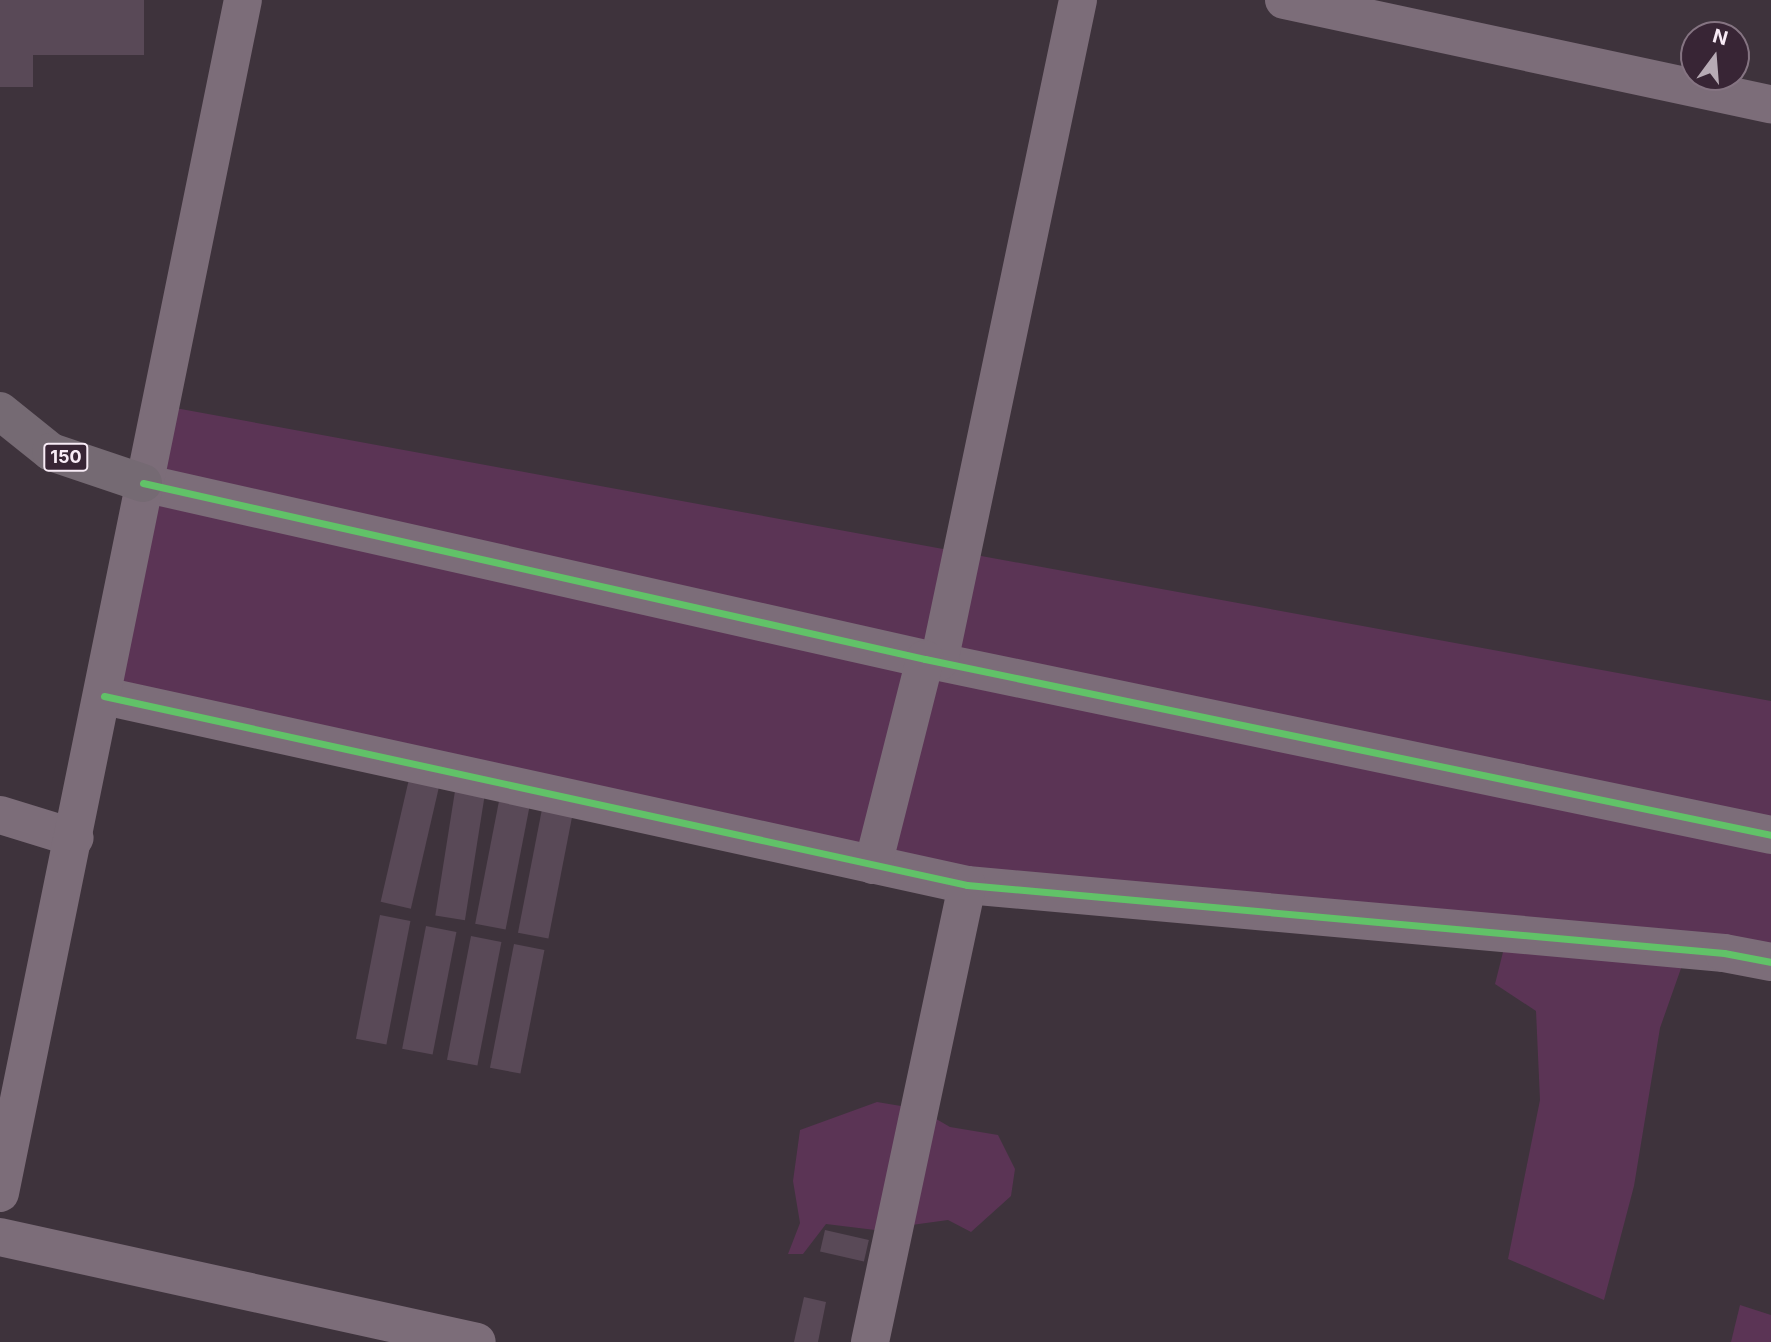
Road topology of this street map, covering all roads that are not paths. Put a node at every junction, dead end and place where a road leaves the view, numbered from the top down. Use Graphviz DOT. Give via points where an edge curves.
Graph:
graph roads {
  1 [pos="243,0"];
  2 [pos="1078,0"];
  3 [pos="1284,0"];
  4 [pos="1771,104"];
  5 [pos="0,411"];
  6 [pos="143,483"];
  7 [pos="932,661"];
  8 [pos="104,696"];
  9 [pos="0,815"];
  10 [pos="1771,835"];
  11 [pos="75,838"];
  12 [pos="873,865"];
  13 [pos="967,886"];
  14 [pos="1771,961"];
  15 [pos="7,1123"];
  16 [pos="0,1193"];
  17 [pos="0,1237"];
  18 [pos="477,1342"];
  19 [pos="870,1342"];
  1 -- 6 [label="street"];
  2 -- 7 [label="street"];
  3 -- 4 [label="street"];
  5 -- 6 [label="highway, 150" via="51,452"];
  6 -- 7 [label="street"];
  6 -- 8 [label="street"];
  7 -- 10 [label="street"];
  7 -- 12 [label="street"];
  8 -- 11 [label="street"];
  8 -- 12 [label="street"];
  9 -- 11 [label="street"];
  11 -- 15 [label="street"];
  12 -- 13 [label="street"];
  13 -- 14 [label="street" via="1724,953"];
  13 -- 19 [label="street"];
  15 -- 16 [label="street"];
  17 -- 18 [label="street"];
}
